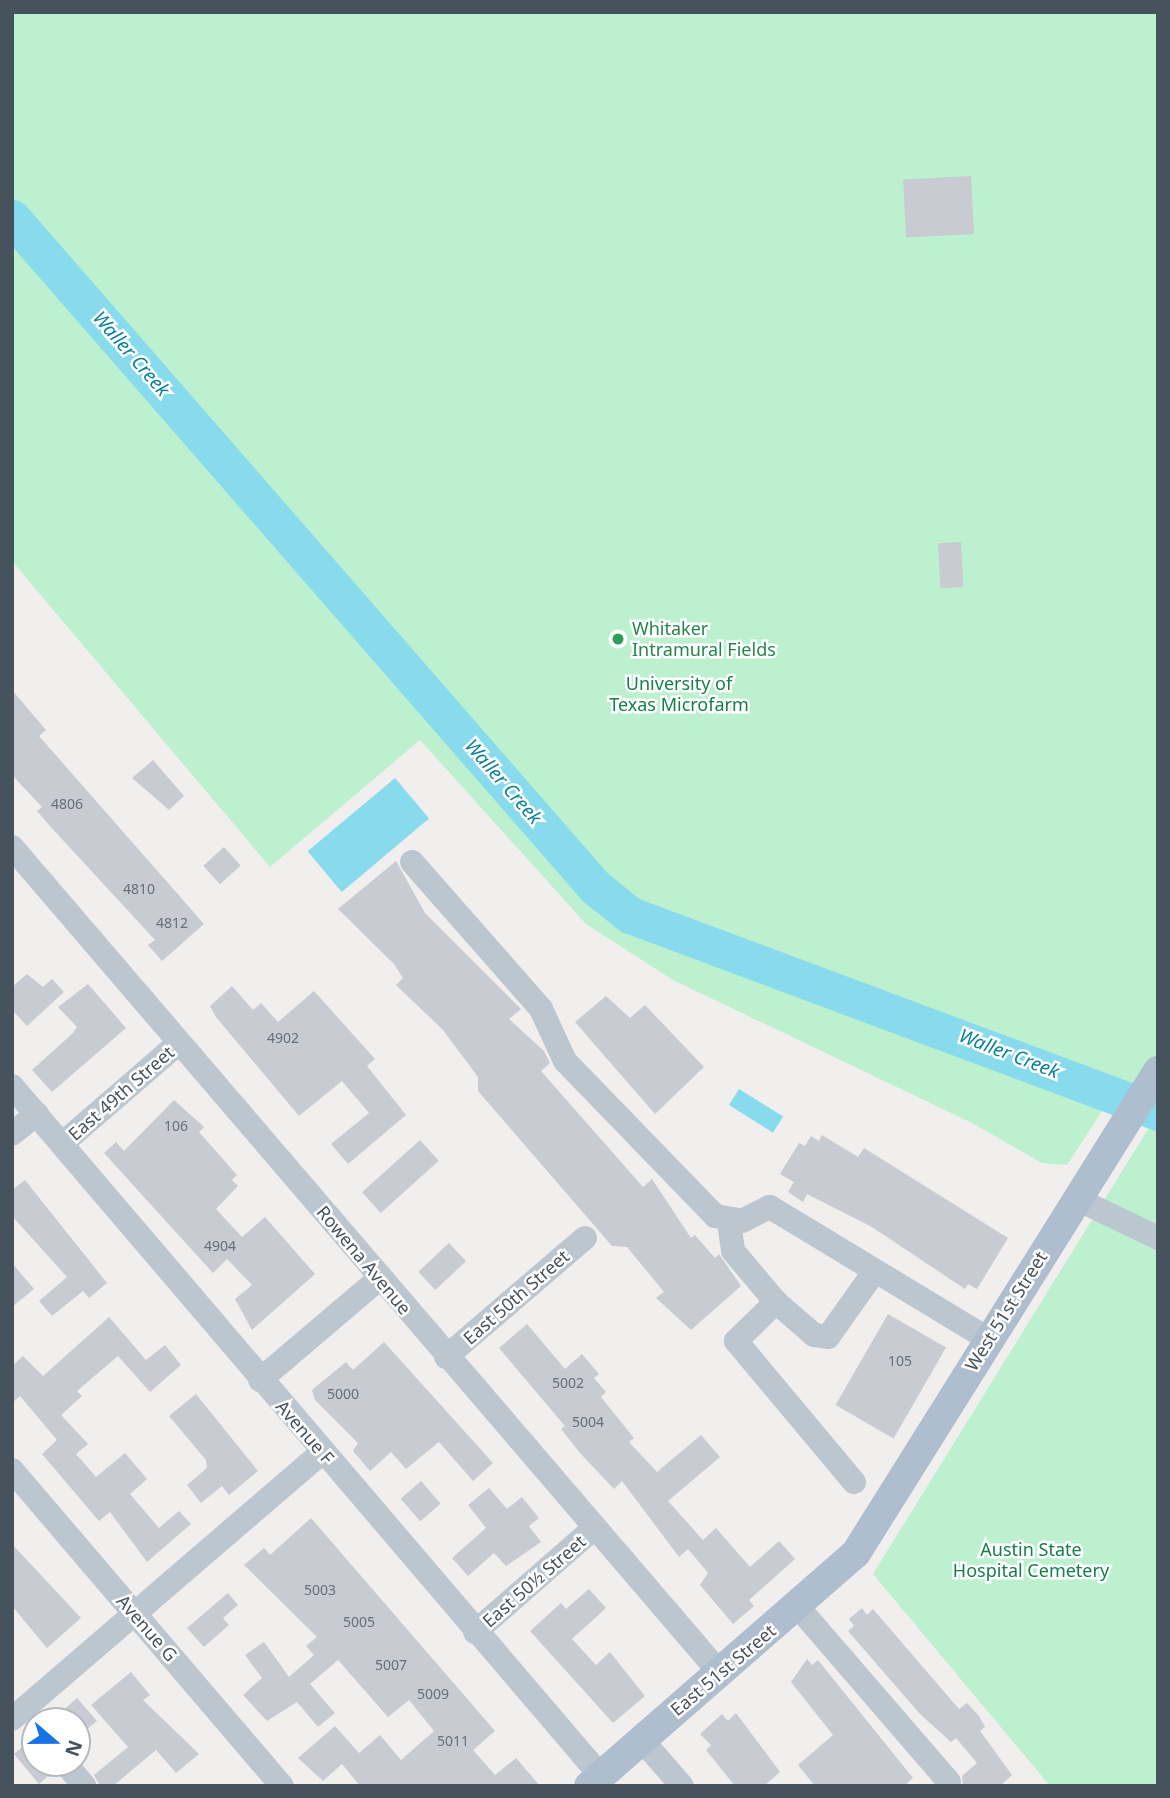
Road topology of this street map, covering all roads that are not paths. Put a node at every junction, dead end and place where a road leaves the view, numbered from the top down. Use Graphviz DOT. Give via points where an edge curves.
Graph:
graph roads {
  1 [pos="12,847"];
  2 [pos="412,862"];
  3 [pos="179,1043"];
  4 [pos="1154,1077"];
  5 [pos="12,1086"];
  6 [pos="37,1114"];
  7 [pos="12,1134"];
  8 [pos="63,1143"];
  9 [pos="1077,1199"];
  10 [pos="729,1222"];
  11 [pos="585,1238"];
  12 [pos="1158,1238"];
  13 [pos="874,1272"];
  14 [pos="380,1278"];
  15 [pos="776,1302"];
  16 [pos="988,1339"];
  17 [pos="446,1357"];
  18 [pos="260,1380"];
  19 [pos="322,1452"];
  20 [pos="12,1470"];
  21 [pos="854,1482"];
  22 [pos="593,1530"];
  23 [pos="856,1553"];
  24 [pos="798,1607"];
  25 [pos="136,1615"];
  26 [pos="475,1632"];
  27 [pos="719,1672"];
  28 [pos="20,1715"];
  29 [pos="642,1740"];
  30 [pos="595,1781"];
  31 [pos="949,1783"];
  32 [pos="282,1786"];
  33 [pos="682,1786"];
  1 -- 3 [label="street, Rowena Avenue"];
  2 -- 10 [label="street" via="541,1009 565,1060 664,1168"];
  3 -- 8 [label="street, East 49th Street"];
  3 -- 14 [label="street, Rowena Avenue"];
  4 -- 9 [label="main road, West 51st Street"];
  5 -- 6 [label="street, Avenue F"];
  6 -- 7 [label="street"];
  6 -- 8 [label="street, Avenue F"];
  8 -- 18 [label="street, Avenue F"];
  9 -- 12 [label="street"];
  9 -- 16 [label="main road, West 51st Street"];
  10 -- 13 [label="street" via="770,1207"];
  10 -- 15 [label="street" via="733,1251"];
  11 -- 17 [label="street, East 50th Street"];
  13 -- 15 [label="street" via="828,1337 814,1335"];
  13 -- 16 [label="street"];
  14 -- 17 [label="street, Rowena Avenue"];
  14 -- 18 [label="street"];
  15 -- 21 [label="street" via="736,1341"];
  16 -- 23 [label="main road, West 51st Street"];
  17 -- 22 [label="street, Rowena Avenue"];
  18 -- 19 [label="street, Avenue F"];
  19 -- 25 [label="street"];
  19 -- 26 [label="street, Avenue F"];
  20 -- 25 [label="street, Avenue G"];
  22 -- 26 [label="street, East 50½ Street"];
  22 -- 27 [label="street, Rowena Avenue"];
  23 -- 24 [label="main road, East 51st Street"];
  24 -- 27 [label="main road, East 51st Street"];
  24 -- 31 [label="street"];
  25 -- 28 [label="street"];
  25 -- 32 [label="street, Avenue G"];
  26 -- 30 [label="street, Avenue F"];
  27 -- 29 [label="main road, East 51st Street"];
  29 -- 30 [label="main road, East 51st Street"];
  29 -- 33 [label="street"];
}
